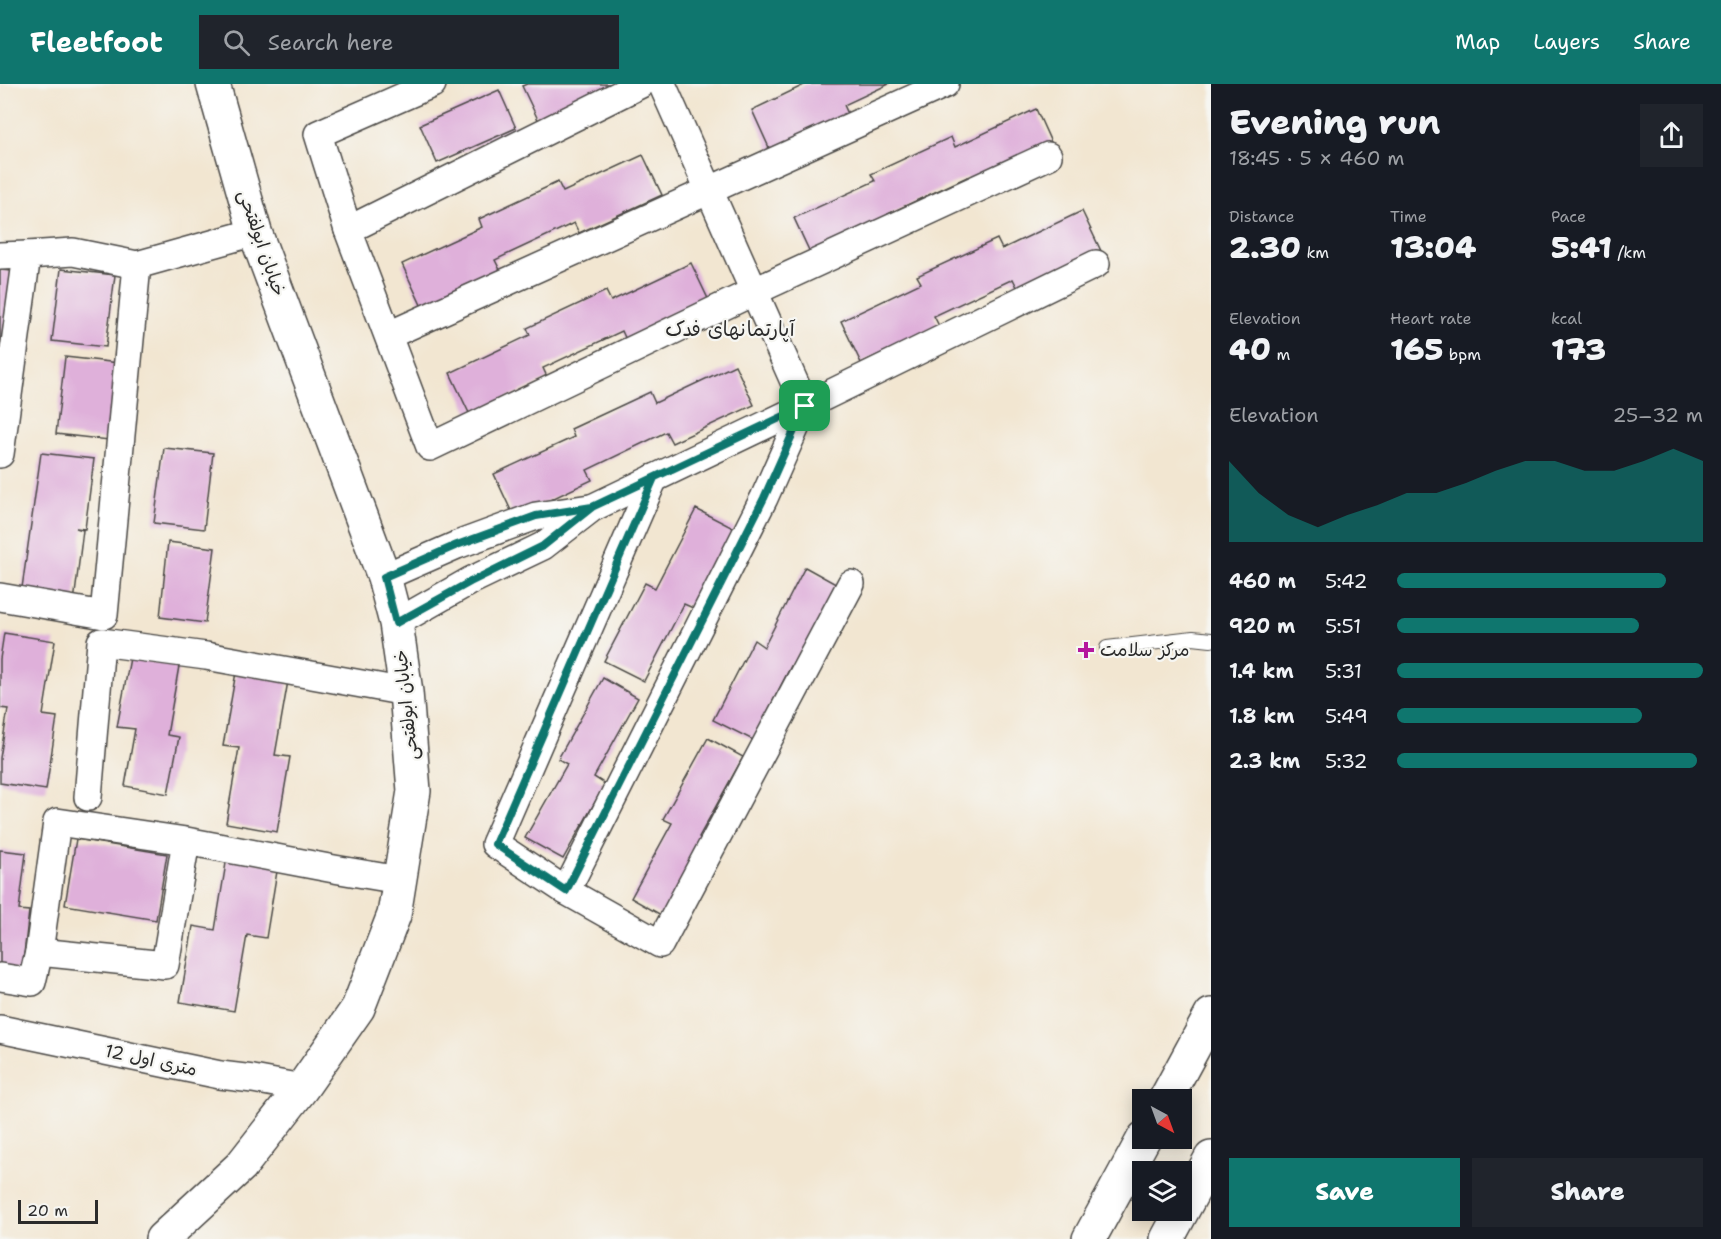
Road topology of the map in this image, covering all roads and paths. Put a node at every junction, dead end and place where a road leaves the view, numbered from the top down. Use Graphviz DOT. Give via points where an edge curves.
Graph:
graph roads {
  1 [pos="213,84"];
  2 [pos="432,84"];
  3 [pos="641,84"];
  4 [pos="662,84"];
  5 [pos="945,84"];
  6 [pos="1048,156"];
  7 [pos="709,189"];
  8 [pos="348,230"];
  9 [pos="255,232"];
  10 [pos="27,255"];
  11 [pos="0,256"];
  12 [pos="1096,264"];
  13 [pos="137,265"];
  14 [pos="753,292"];
  15 [pos="389,335"];
  16 [pos="805,406"];
  17 [pos="0,454"];
  18 [pos="654,478"];
  19 [pos="592,507"];
  20 [pos="384,577"];
  21 [pos="851,584"];
  22 [pos="0,597"];
  23 [pos="396,623"];
  24 [pos="1211,640"];
  25 [pos="1107,648"];
  26 [pos="406,692"];
  27 [pos="88,797"];
  28 [pos="186,841"];
  29 [pos="399,880"];
  30 [pos="566,891"];
  31 [pos="39,952"];
  32 [pos="0,977"];
  33 [pos="1211,1015"];
  34 [pos="0,1029"];
  35 [pos="302,1088"];
  36 [pos="1171,1089"];
  37 [pos="1138,1149"];
  38 [pos="1211,1158"];
  39 [pos="162,1239"];
  40 [pos="1089,1239"];
  41 [pos="1167,1239"];
  1 -- 9 [label="street, خیابان ابولفتحی"];
  2 -- 8 [label="street" via="318,134"];
  3 -- 8 [label="street"];
  4 -- 7 [label="street"];
  5 -- 7 [label="street"];
  6 -- 14 [label="street"];
  7 -- 14 [label="street"];
  7 -- 15 [label="street"];
  8 -- 15 [label="street"];
  9 -- 13 [label="street"];
  9 -- 20 [label="street, خیابان ابولفتحی"];
  10 -- 11 [label="street"];
  10 -- 13 [label="street" via="73,252"];
  10 -- 17 [label="street"];
  12 -- 16 [label="street"];
  13 -- 22 [label="street" via="104,615"];
  14 -- 15 [label="street" via="430,447"];
  14 -- 16 [label="street"];
  16 -- 18 [label="street"];
  16 -- 30 [label="street" via="764,498"];
  18 -- 19 [label="street"];
  18 -- 30 [label="street" via="495,844"];
  19 -- 20 [label="street" via="536,516"];
  19 -- 23 [label="street" via="543,546"];
  20 -- 23 [label="street, خیابان ابولفتحی"];
  21 -- 30 [label="street" via="660,944"];
  23 -- 26 [label="street, خیابان ابولفتحی"];
  24 -- 25 [label="lane" via="1193,638"];
  26 -- 27 [label="street" via="206,656 101,642"];
  26 -- 29 [label="street, خیابان ابولفتحی" via="414,791"];
  28 -- 29 [label="street"];
  28 -- 31 [label="street" via="165,965"];
  28 -- 31 [label="street" via="57,822"];
  29 -- 35 [label="street, خیابان ابولفتحی" via="394,915 358,1008"];
  31 -- 32 [label="street" via="33,982"];
  33 -- 36 [label="street"];
  34 -- 35 [label="street, 12 متری اول"];
  35 -- 39 [label="street, خیابان ابولفتحی" via="241,1166"];
  37 -- 40 [label="street"];
  38 -- 41 [label="street"];
}
